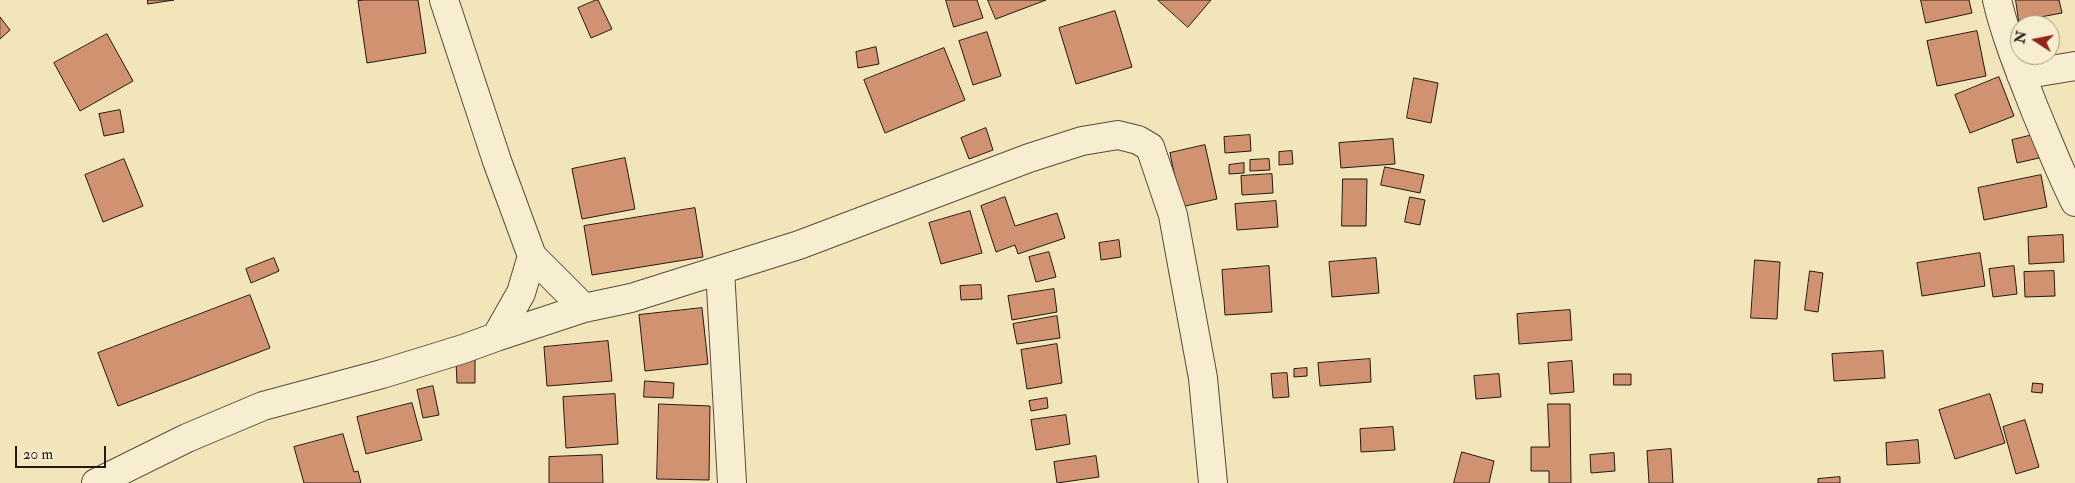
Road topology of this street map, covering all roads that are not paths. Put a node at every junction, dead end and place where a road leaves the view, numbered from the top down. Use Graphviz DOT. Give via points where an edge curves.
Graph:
graph roads {
  1 [pos="444,0"];
  2 [pos="1997,0"];
  3 [pos="2075,66"];
  4 [pos="2021,74"];
  5 [pos="2075,202"];
  6 [pos="532,256"];
  7 [pos="720,270"];
  8 [pos="584,308"];
  9 [pos="496,337"];
  10 [pos="96,483"];
  11 [pos="732,483"];
  12 [pos="1213,483"];
  1 -- 6 [label="street"];
  2 -- 4 [label="street" via="2003,27"];
  3 -- 4 [label="street"];
  4 -- 5 [label="street"];
  6 -- 8 [label="street"];
  6 -- 9 [label="street" via="521,293"];
  7 -- 8 [label="street" via="632,298"];
  7 -- 11 [label="street"];
  7 -- 12 [label="street" via="800,245 1082,141 1118,135 1138,140 1150,147 1173,215 1203,378"];
  8 -- 9 [label="street"];
  9 -- 10 [label="street" via="382,374 263,406 187,438"];
}
